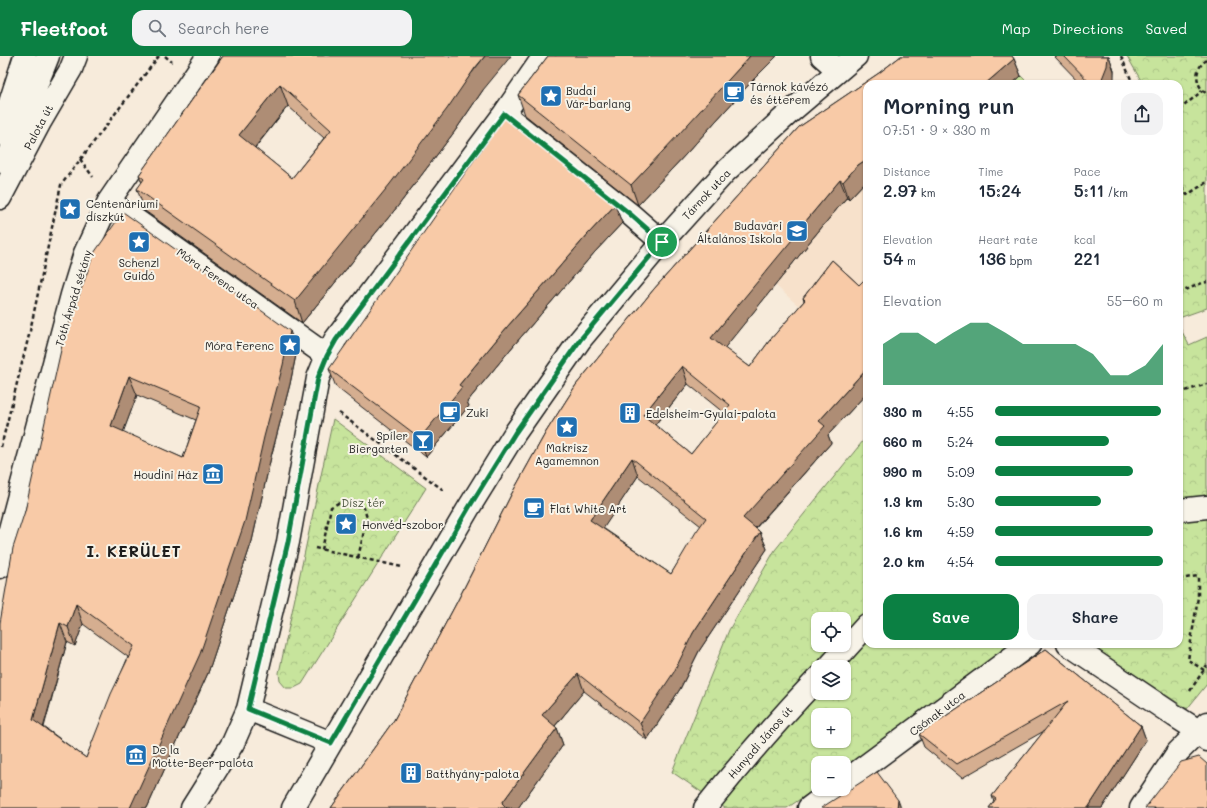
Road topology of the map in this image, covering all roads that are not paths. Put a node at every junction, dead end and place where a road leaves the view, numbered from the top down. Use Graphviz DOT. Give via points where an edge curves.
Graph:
graph roads {
  1 [pos="25,56"];
  2 [pos="48,56"];
  3 [pos="76,56"];
  4 [pos="208,56"];
  5 [pos="544,56"];
  6 [pos="822,56"];
  7 [pos="856,56"];
  8 [pos="838,70"];
  9 [pos="504,114"];
  10 [pos="0,134"];
  11 [pos="0,175"];
  12 [pos="0,198"];
  13 [pos="109,201"];
  14 [pos="662,242"];
  15 [pos="327,356"];
  16 [pos="1207,508"];
  17 [pos="1183,510"];
  18 [pos="0,567"];
  19 [pos="863,629"];
  20 [pos="1025,648"];
  21 [pos="1074,648"];
  22 [pos="835,660"];
  23 [pos="811,686"];
  24 [pos="248,709"];
  25 [pos="1204,732"];
  26 [pos="331,743"];
  27 [pos="851,777"];
  28 [pos="825,796"];
  29 [pos="192,808"];
  30 [pos="293,808"];
  31 [pos="705,808"];
  32 [pos="809,808"];
  33 [pos="1141,808"];
  1 -- 10 [label="street"];
  2 -- 11 [label="street, Palota út"];
  3 -- 12 [label="street, Palota út"];
  4 -- 13 [label="street, Tóth Árpád sétány"];
  5 -- 9 [label="street"];
  6 -- 8 [label="street"];
  7 -- 8 [label="street, Tárnok utca"];
  8 -- 14 [label="street, Tárnok utca" via="726,171"];
  9 -- 14 [label="street"];
  9 -- 15 [label="street" via="340,334"];
  13 -- 15 [label="street, Móra Ferenc utca"];
  13 -- 18 [label="street, Tóth Árpád sétány" via="86,253 72,295"];
  14 -- 26 [label="street, Tárnok utca" via="580,340 515,433"];
  15 -- 24 [label="street" via="318,378 288,542"];
  16 -- 17 [label="street"];
  19 -- 22 [label="street"];
  20 -- 27 [label="street, Csónak utca"];
  21 -- 25 [label="street" via="1175,716"];
  23 -- 31 [label="street, Hunyadi János út" via="748,754"];
  24 -- 26 [label="street"];
  24 -- 29 [label="street" via="233,743"];
  25 -- 33 [label="street" via="1178,752"];
  26 -- 30 [label="street"];
  28 -- 32 [label="street"];
}
